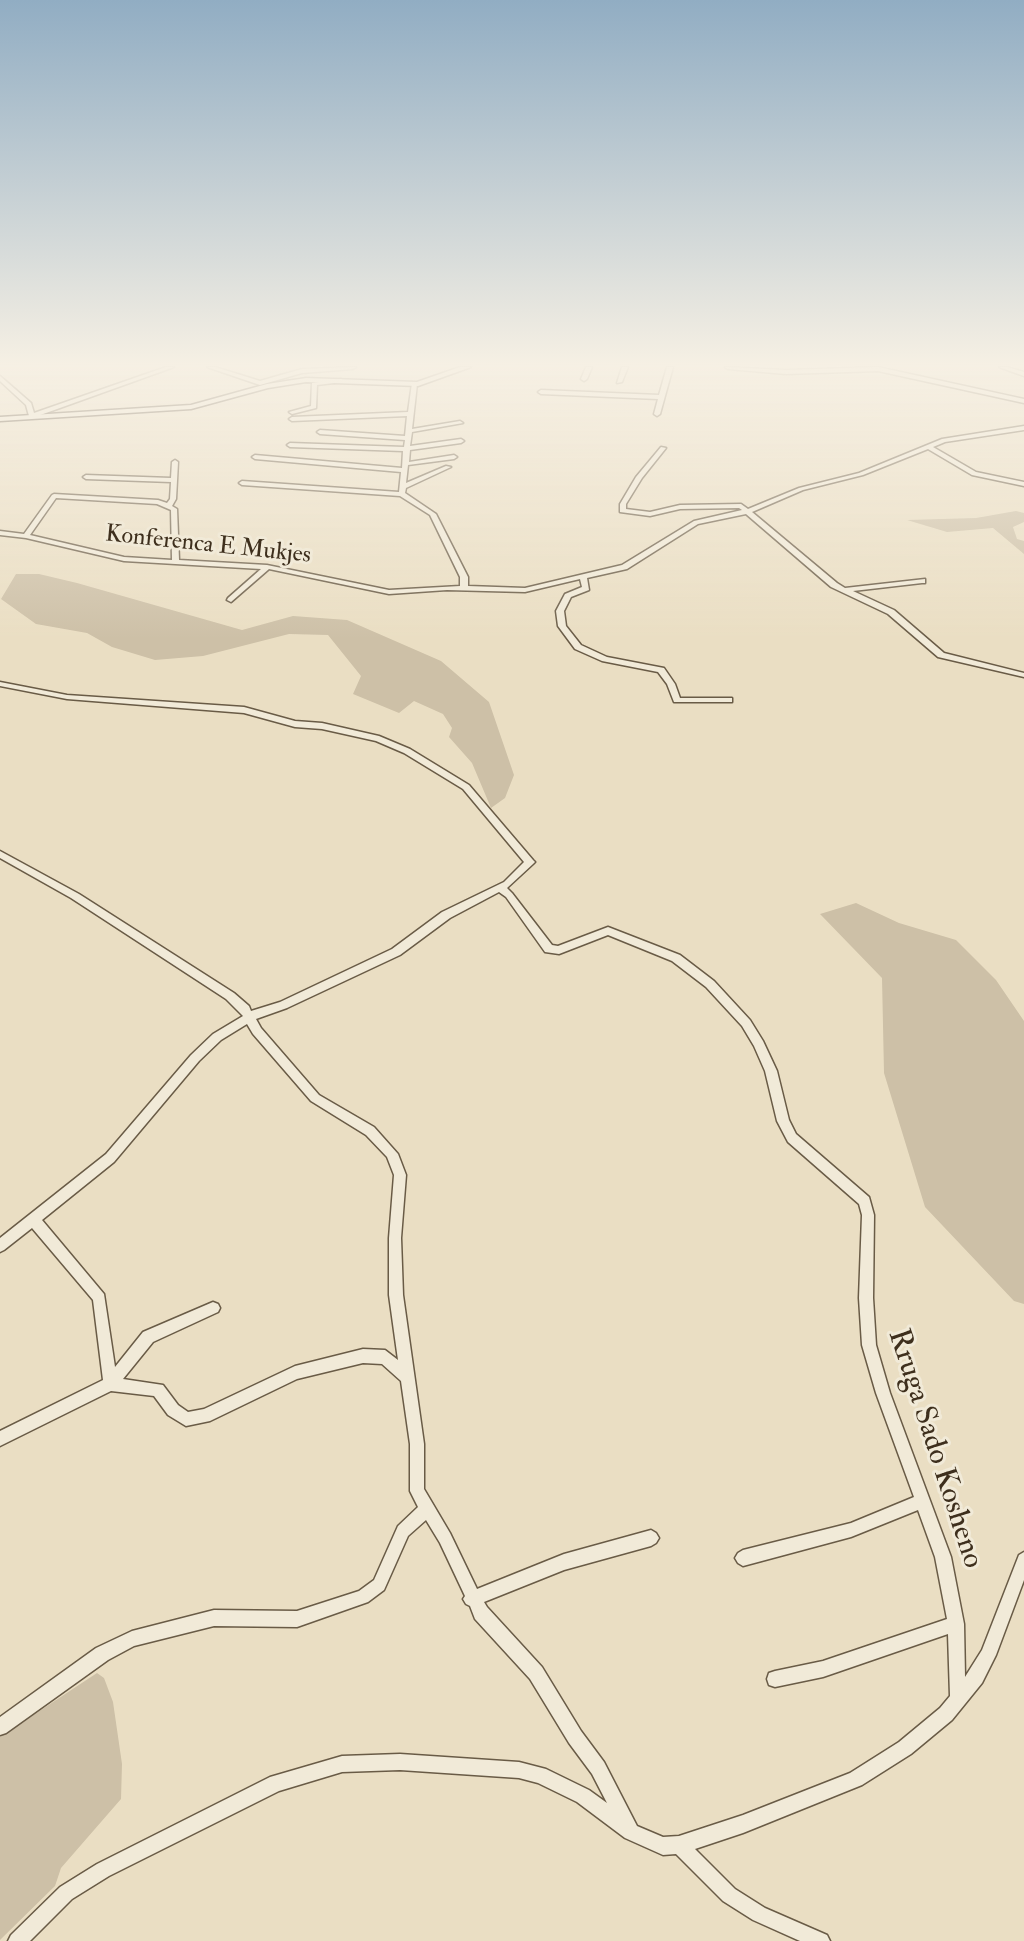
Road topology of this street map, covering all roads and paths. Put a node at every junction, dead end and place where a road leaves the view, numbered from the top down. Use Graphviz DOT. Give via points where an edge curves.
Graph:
graph roads {
  1 [pos="264,458"];
  2 [pos="406,458"];
  3 [pos="451,458"];
  4 [pos="655,458"];
  5 [pos="904,458"];
  6 [pos="946,458"];
  7 [pos="175,462"];
  8 [pos="405,467"];
  9 [pos="448,467"];
  10 [pos="173,480"];
  11 [pos="242,483"];
  12 [pos="1024,484"];
  13 [pos="402,490"];
  14 [pos="77,495"];
  15 [pos="169,505"];
  16 [pos="748,511"];
  17 [pos="0,533"];
  18 [pos="26,536"];
  19 [pos="176,564"];
  20 [pos="267,567"];
  21 [pos="583,576"];
  22 [pos="922,581"];
  23 [pos="464,589"];
  24 [pos="841,590"];
  25 [pos="231,600"];
  26 [pos="1024,675"];
  27 [pos="0,684"];
  28 [pos="729,700"];
  29 [pos="0,854"];
  30 [pos="500,888"];
  31 [pos="249,1017"];
  32 [pos="33,1219"];
  33 [pos="0,1246"];
  34 [pos="213,1308"];
  35 [pos="407,1377"];
  36 [pos="110,1384"];
  37 [pos="0,1439"];
  38 [pos="923,1500"];
  39 [pos="427,1509"];
  40 [pos="651,1538"];
  41 [pos="743,1558"];
  42 [pos="1024,1560"];
  43 [pos="471,1599"];
  44 [pos="956,1624"];
  45 [pos="775,1679"];
  46 [pos="958,1700"];
  47 [pos="0,1727"];
  48 [pos="631,1832"];
  49 [pos="679,1845"];
  50 [pos="17,1941"];
  51 [pos="821,1941"];
  1 -- 8 [label="street"];
  2 -- 8 [label="street"];
  3 -- 8 [label="street"];
  4 -- 16 [label="street" via="622,511 650,514 712,506 741,506"];
  5 -- 16 [label="street, Konferenca E Mukjes" via="794,491"];
  6 -- 12 [label="street" via="974,474"];
  7 -- 10 [label="street"];
  8 -- 13 [label="street"];
  9 -- 13 [label="street"];
  10 -- 14 [label="street" via="87,474"];
  10 -- 15 [label="street"];
  11 -- 13 [label="street"];
  13 -- 23 [label="street" via="433,514 464,578"];
  14 -- 15 [label="street"];
  14 -- 18 [label="street" via="51,497"];
  15 -- 19 [label="street" via="174,509"];
  16 -- 21 [label="street, Konferenca E Mukjes" via="696,522 632,564"];
  16 -- 24 [label="street"];
  17 -- 18 [label="street, Konferenca E Mukjes"];
  18 -- 19 [label="street, Konferenca E Mukjes" via="124,559"];
  19 -- 20 [label="street, Konferenca E Mukjes"];
  20 -- 23 [label="street, Konferenca E Mukjes" via="389,592"];
  20 -- 25 [label="street"];
  21 -- 23 [label="street, Konferenca E Mukjes" via="525,590"];
  21 -- 28 [label="street" via="586,588 568,596 560,611 566,634 578,647 605,659 661,670 677,700"];
  22 -- 24 [label="street"];
  24 -- 26 [label="street" via="891,612 948,659"];
  27 -- 30 [label="street" via="67,697 244,710 393,744 466,787 523,852 530,862"];
  29 -- 31 [label="street" via="75,896 230,996"];
  30 -- 31 [label="street" via="446,915 391,955"];
  30 -- 38 [label="street, Rruga Sado Kosheno" via="549,950 608,931 684,963 746,1023 766,1058 792,1138 861,1195 866,1205 869,1345"];
  31 -- 32 [label="street" via="202,1051 110,1158"];
  31 -- 35 [label="street" via="316,1098 379,1138 395,1160 401,1184 394,1238 396,1295"];
  32 -- 33 [label="street"];
  32 -- 36 [label="street" via="99,1298"];
  34 -- 36 [label="street" via="148,1337"];
  35 -- 36 [label="street" via="385,1357 363,1356 295,1373 205,1416 186,1419 158,1390"];
  35 -- 39 [label="street" via="417,1444 415,1478"];
  36 -- 37 [label="street"];
  38 -- 41 [label="street" via="851,1530"];
  38 -- 44 [label="street, Rruga Sado Kosheno" via="943,1557"];
  39 -- 43 [label="street"];
  39 -- 47 [label="street" via="403,1531 379,1585 363,1597 296,1619 215,1618 132,1639 102,1654"];
  40 -- 43 [label="street" via="564,1562"];
  42 -- 46 [label="street" via="997,1637"];
  43 -- 48 [label="street" via="536,1673 598,1768"];
  44 -- 45 [label="street" via="823,1669"];
  44 -- 46 [label="street, Rruga Sado Kosheno"];
  46 -- 49 [label="street" via="905,1748 856,1779"];
  48 -- 49 [label="street" via="663,1846"];
  48 -- 50 [label="street" via="583,1796 530,1772 400,1762 342,1764 276,1783 103,1870 66,1894"];
  49 -- 51 [label="street" via="729,1895 759,1914"];
}
